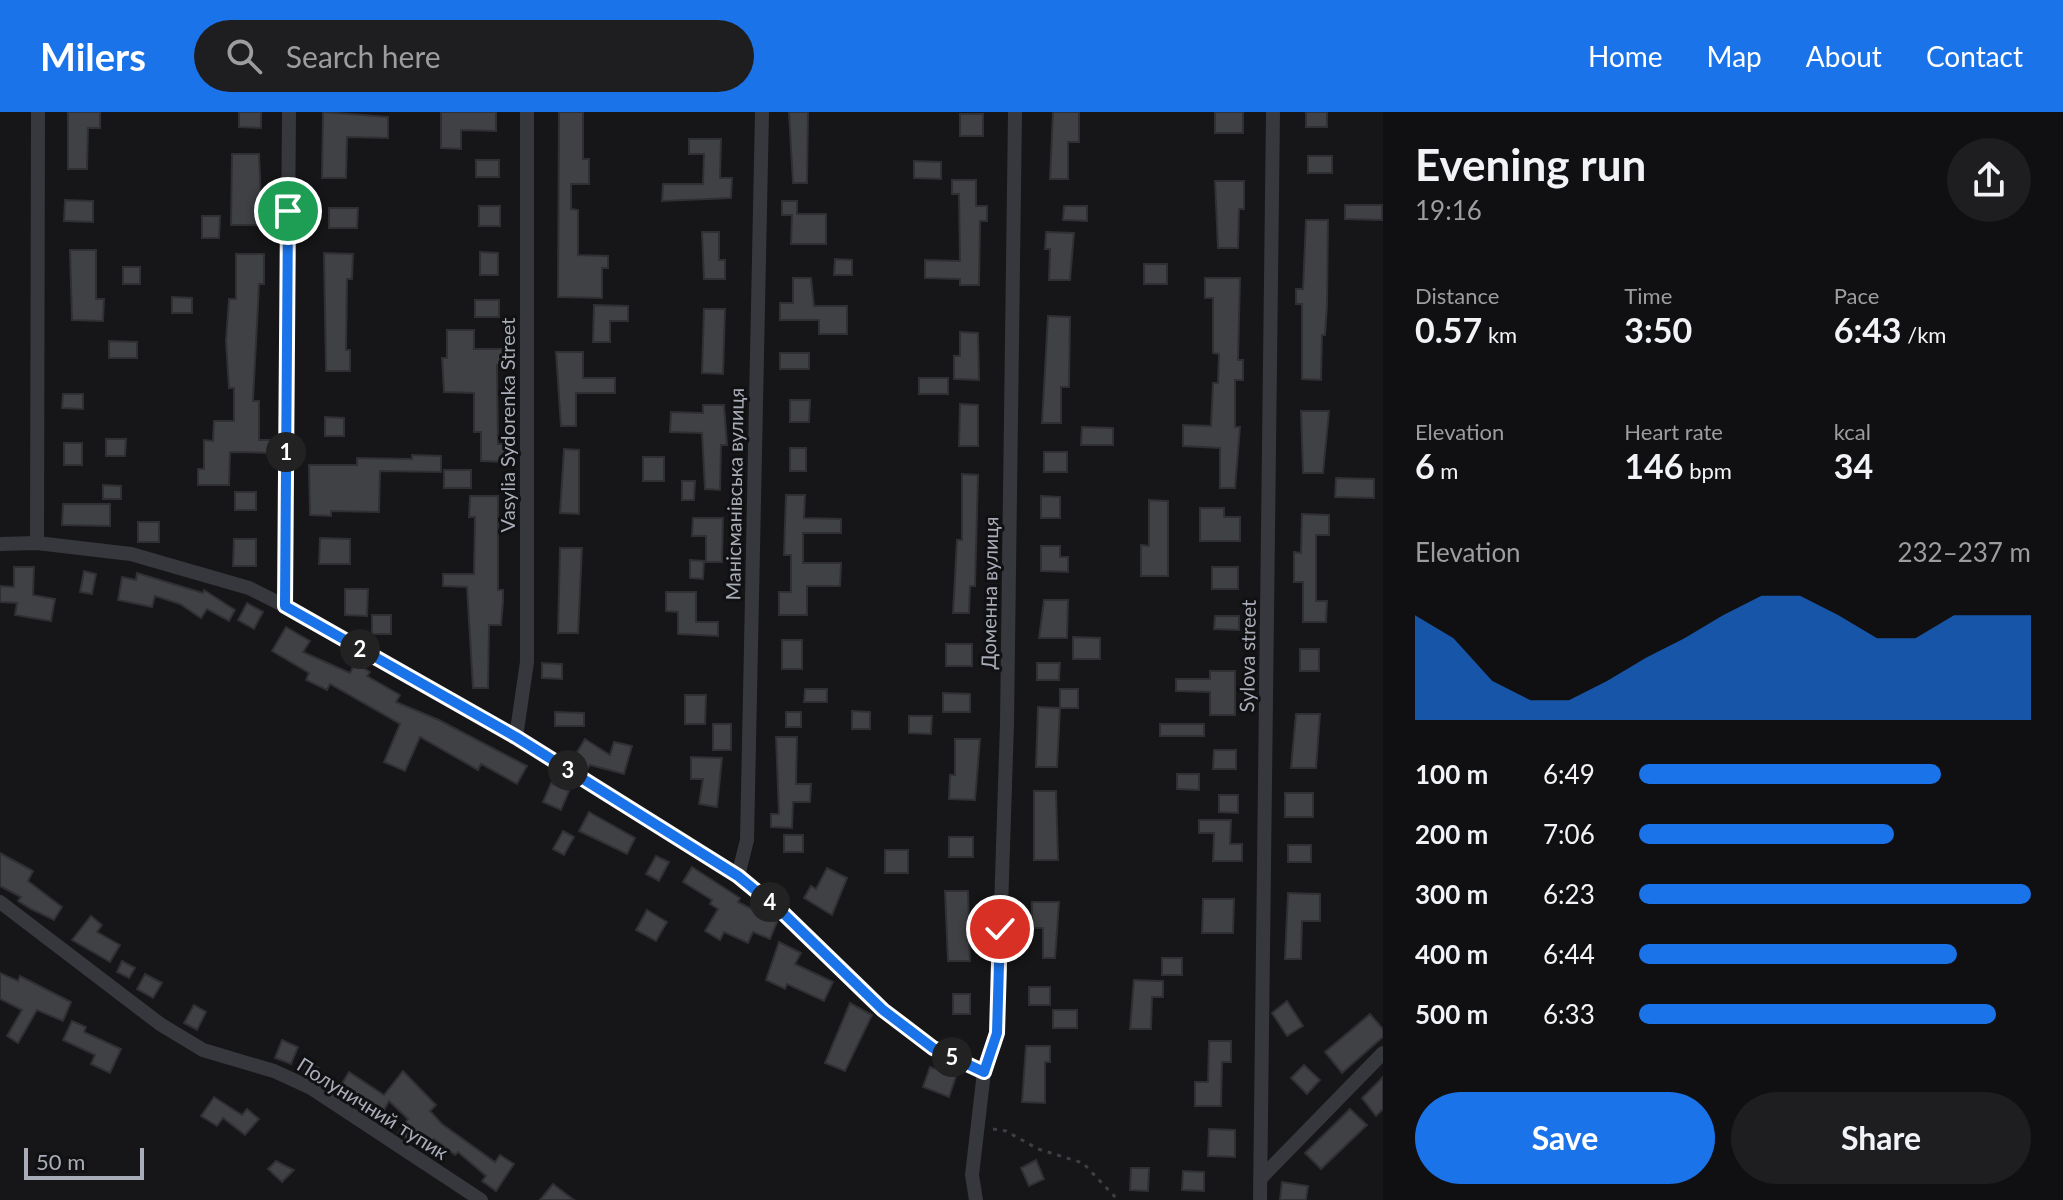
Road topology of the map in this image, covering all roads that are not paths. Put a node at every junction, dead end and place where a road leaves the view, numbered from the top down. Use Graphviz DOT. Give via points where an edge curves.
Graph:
graph roads {
  1 [pos="38,112"];
  2 [pos="289,112"];
  3 [pos="527,112"];
  4 [pos="762,112"];
  5 [pos="1015,112"];
  6 [pos="1273,112"];
  7 [pos="37,543"];
  8 [pos="0,544"];
  9 [pos="285,606"];
  10 [pos="516,737"];
  11 [pos="738,876"];
  12 [pos="0,902"];
  13 [pos="1383,1053"];
  14 [pos="984,1072"];
  15 [pos="1262,1177"];
  16 [pos="481,1200"];
  17 [pos="976,1200"];
  18 [pos="1260,1200"];
  1 -- 7 [label="street"];
  2 -- 9 [label="street"];
  3 -- 10 [label="street, Vasylia Sydorenka Street" via="527,662"];
  4 -- 11 [label="street, Манісманівська вулиця" via="747,840"];
  5 -- 14 [label="street, Доменна вулиця" via="997,1033"];
  6 -- 15 [label="street, Sylova street" via="1261,867"];
  7 -- 8 [label="street"];
  7 -- 9 [label="street" via="145,557 249,588"];
  9 -- 10 [label="street"];
  10 -- 11 [label="street"];
  11 -- 14 [label="street" via="883,1010 933,1048"];
  12 -- 16 [label="street, Полуничний тупик" via="192,1044 311,1088"];
  13 -- 15 [label="street"];
  14 -- 17 [label="street, Доменна вулиця" via="972,1175"];
  15 -- 18 [label="street, Sylova street"];
}
